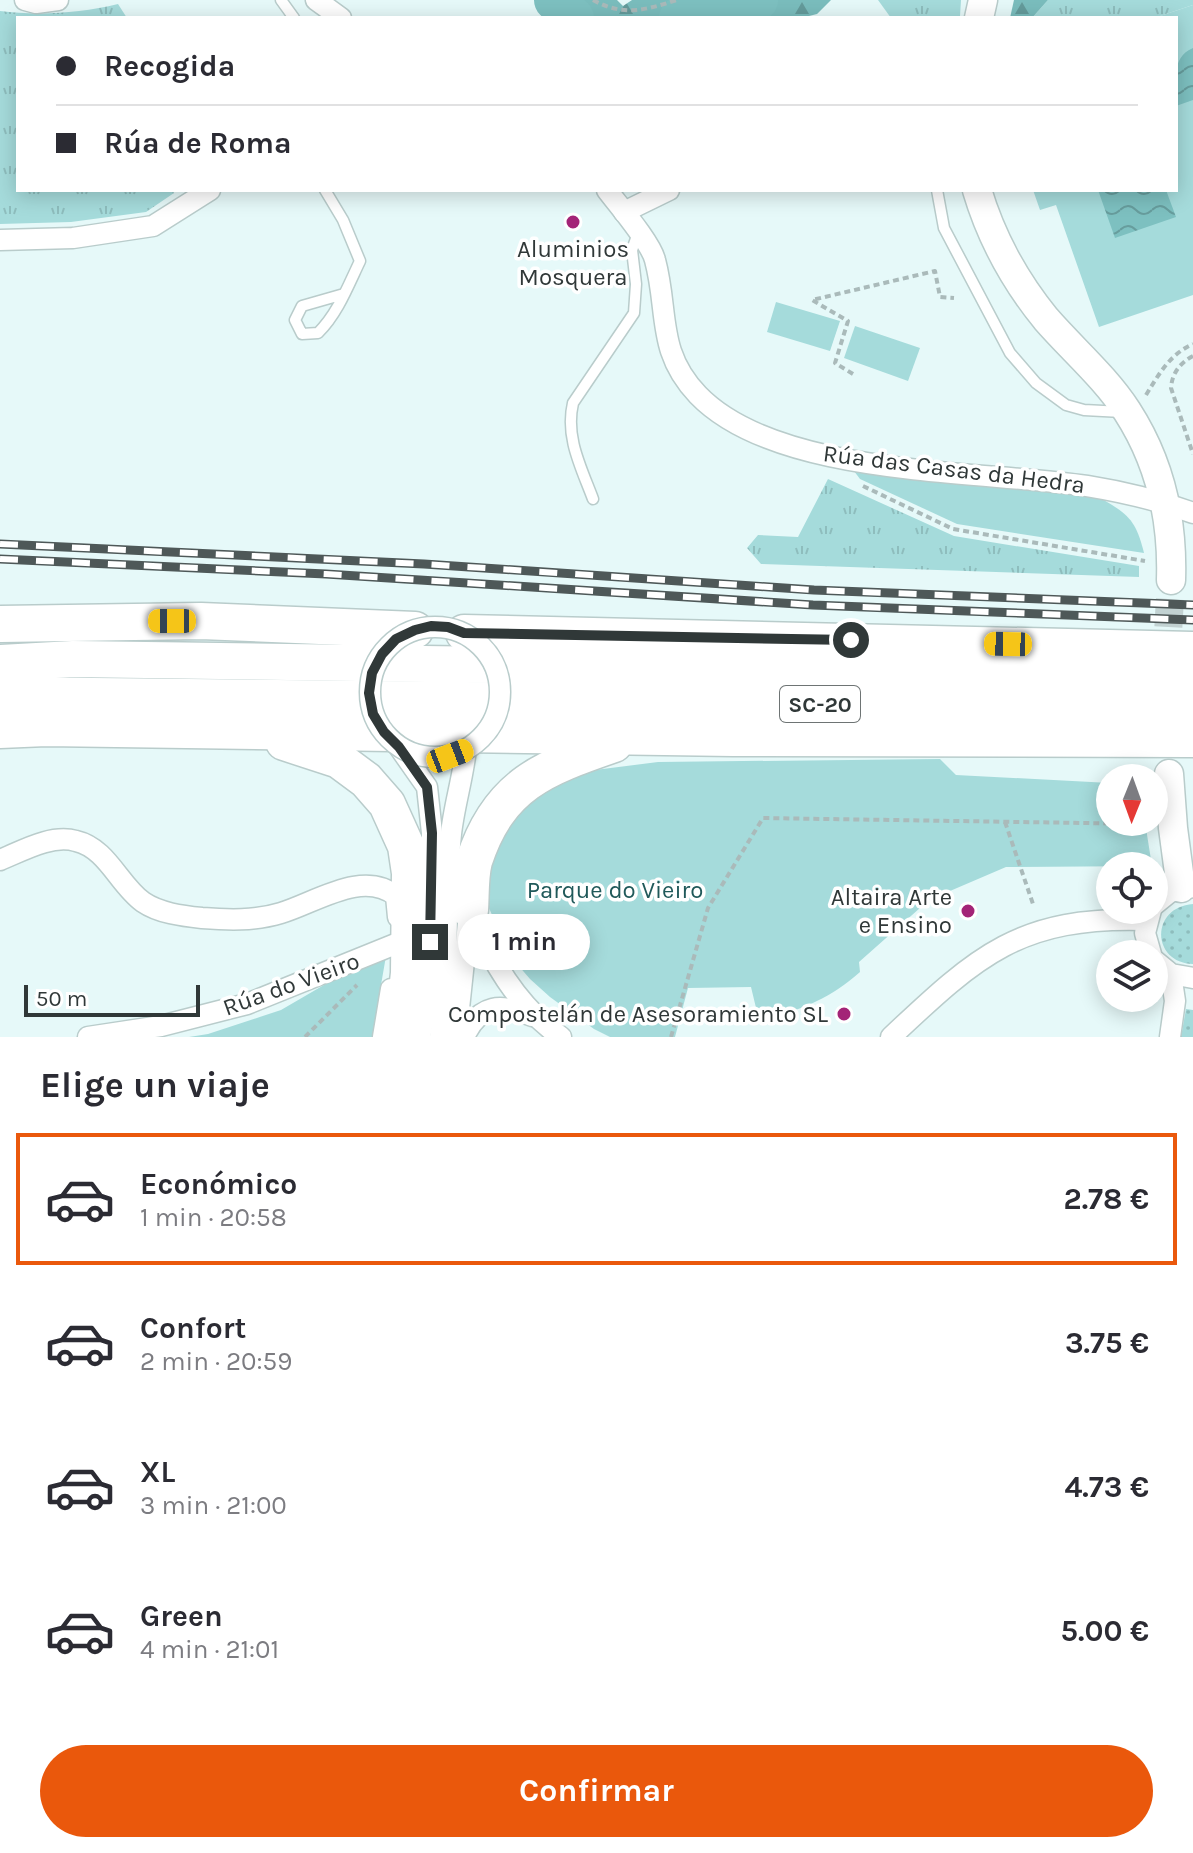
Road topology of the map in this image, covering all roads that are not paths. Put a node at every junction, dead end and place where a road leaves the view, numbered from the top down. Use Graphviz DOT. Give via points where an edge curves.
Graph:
graph roads {
  1 [pos="25,0"];
  2 [pos="58,0"];
  3 [pos="316,0"];
  4 [pos="338,16"];
  5 [pos="207,192"];
  6 [pos="326,192"];
  7 [pos="609,192"];
  8 [pos="665,192"];
  9 [pos="937,192"];
  10 [pos="978,192"];
  11 [pos="624,212"];
  12 [pos="638,232"];
  13 [pos="0,240"];
  14 [pos="344,294"];
  15 [pos="1136,403"];
  16 [pos="593,499"];
  17 [pos="1165,501"];
  18 [pos="1193,513"];
  19 [pos="1163,571"];
  20 [pos="0,624"];
  21 [pos="415,630"];
  22 [pos="464,633"];
  23 [pos="1193,650"];
  24 [pos="0,663"];
  25 [pos="1193,675"];
  26 [pos="0,695"];
  27 [pos="1193,708"];
  28 [pos="0,730"];
  29 [pos="252,731"];
  30 [pos="636,736"];
  31 [pos="1193,739"];
  32 [pos="399,747"];
  33 [pos="466,749"];
  34 [pos="1169,774"];
  35 [pos="0,860"];
  36 [pos="1187,887"];
  37 [pos="1168,894"];
  38 [pos="450,916"];
  39 [pos="1096,921"];
  40 [pos="398,943"];
  41 [pos="1168,972"];
  42 [pos="1171,974"];
  43 [pos="1193,978"];
  44 [pos="536,1018"];
  45 [pos="88,1037"];
  46 [pos="383,1037"];
  47 [pos="402,1037"];
  48 [pos="420,1037"];
  49 [pos="440,1037"];
  50 [pos="456,1037"];
  51 [pos="464,1037"];
  52 [pos="561,1037"];
  53 [pos="891,1037"];
  54 [pos="1170,1037"];
  1 -- 2 [label="street"];
  3 -- 4 [label="street"];
  5 -- 13 [label="street" via="153,226 73,238"];
  6 -- 14 [label="lane" via="360,261"];
  7 -- 11 [label="street, Rúa das Casas da Hedra"];
  8 -- 11 [label="street"];
  9 -- 15 [label="lane" via="944,228 1010,353 1036,383 1066,405 1084,410"];
  10 -- 15 [label="street" via="1017,280 1047,320"];
  11 -- 12 [label="street, Rúa das Casas da Hedra"];
  12 -- 16 [label="lane" via="632,250 634,313 573,403 569,420 572,444"];
  12 -- 17 [label="street, Rúa das Casas da Hedra" via="655,257 668,346 678,370 727,418 786,445 833,456 1086,486"];
  14 -- 14 [label="lane" via="318,333 302,334 295,320 302,306"];
  15 -- 17 [label="street"];
  17 -- 18 [label="street, Rúa das Casas da Hedra"];
  17 -- 19 [label="street" via="1170,531"];
  20 -- 21 [label="highway" via="201,621"];
  21 -- 22 [label="street, bridge" via="448,627"];
  21 -- 32 [label="street, bridge" via="382,654 369,693 373,714"];
  22 -- 23 [label="highway"];
  22 -- 33 [label="street, bridge" via="481,644 500,680 494,720"];
  24 -- 25 [label="highway, SC-20" via="73,659"];
  26 -- 27 [label="highway, SC-20"];
  28 -- 29 [label="highway"];
  29 -- 30 [label="highway"];
  29 -- 47 [label="highway" via="339,760 387,804 406,846 410,873"];
  30 -- 31 [label="highway"];
  30 -- 38 [label="highway" via="524,782 497,811"];
  32 -- 33 [label="street, bridge" via="432,757"];
  32 -- 38 [label="street" via="427,787"];
  33 -- 38 [label="street" via="451,833"];
  34 -- 36 [label="street" via="1173,828"];
  35 -- 40 [label="street" via="54,840 76,841 95,851 142,902 185,917 233,920 279,914 341,890 387,889 396,896"];
  36 -- 37 [label="street"];
  38 -- 44 [label="street" via="487,951"];
  38 -- 48 [label="street"];
  38 -- 49 [label="street"];
  38 -- 50 [label="street"];
  39 -- 53 [label="street" via="1042,929 1008,942 951,980"];
  40 -- 45 [label="street, Rúa do Vieiro" via="247,1004 161,1026"];
  40 -- 46 [label="street"];
  41 -- 42 [label="street"];
  42 -- 43 [label="street"];
  42 -- 54 [label="street" via="1175,1001"];
  44 -- 51 [label="street" via="511,1007 487,1009"];
  44 -- 52 [label="street"];
}
